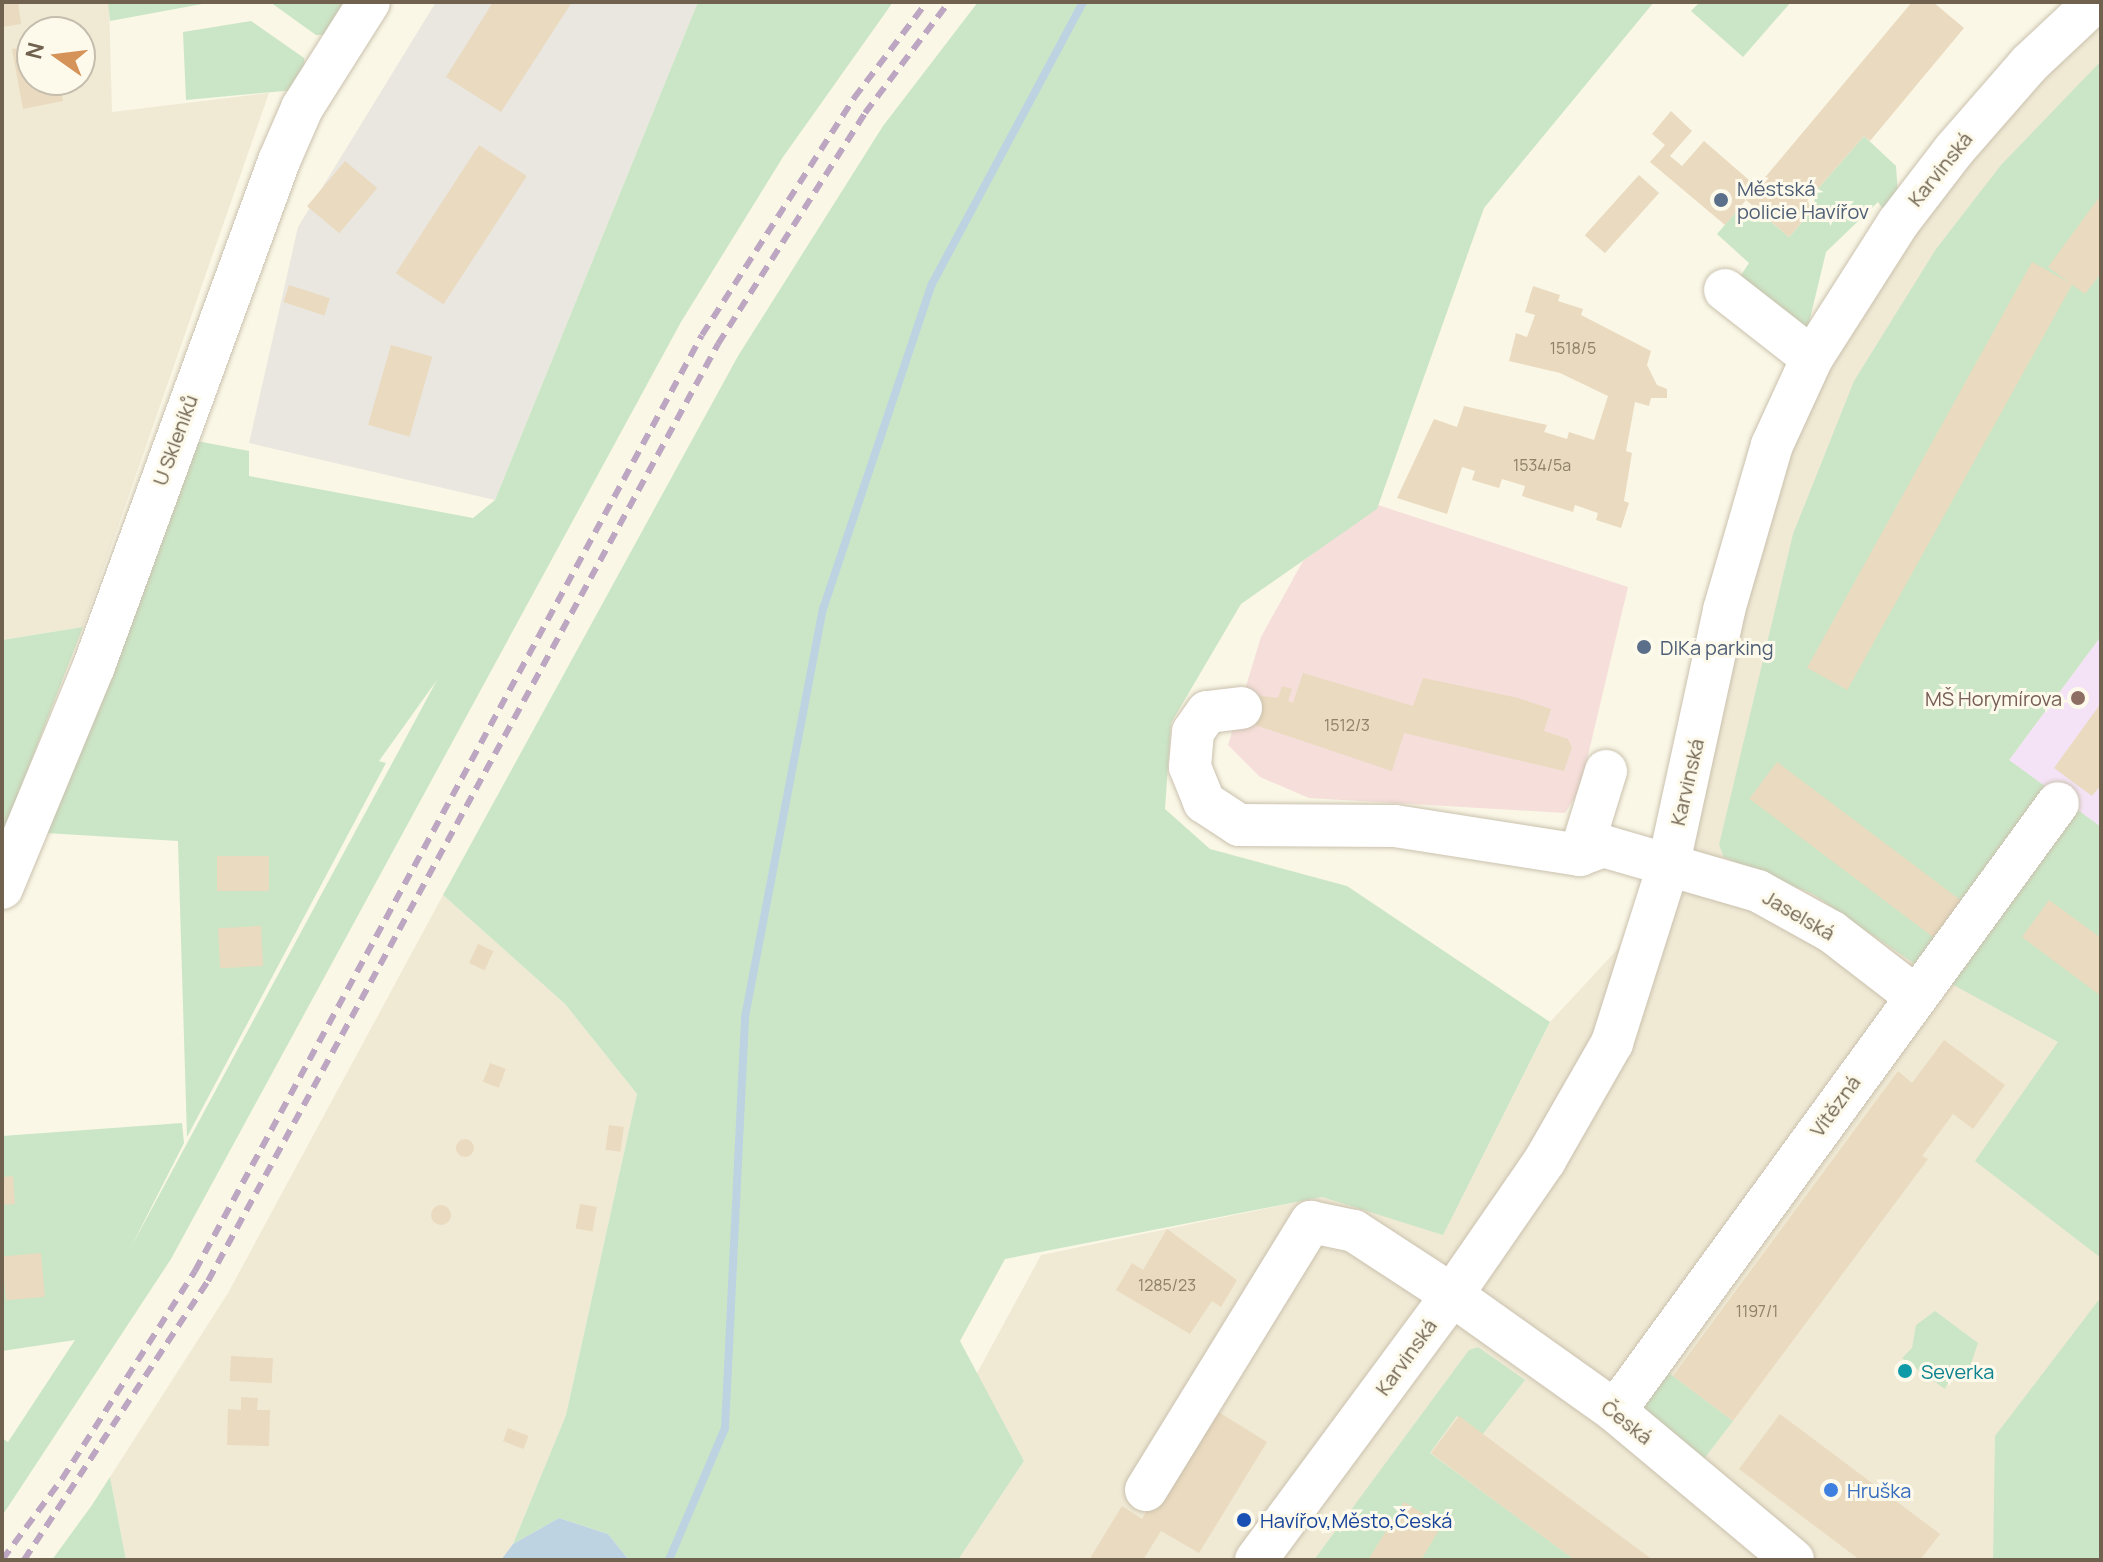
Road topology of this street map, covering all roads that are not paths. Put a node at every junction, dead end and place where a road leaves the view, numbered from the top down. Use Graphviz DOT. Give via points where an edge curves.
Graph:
graph roads {
  1 [pos="369,2"];
  2 [pos="2095,2"];
  3 [pos="1725,290"];
  4 [pos="1812,358"];
  5 [pos="1241,708"];
  6 [pos="1606,771"];
  7 [pos="2058,803"];
  8 [pos="1580,855"];
  9 [pos="1669,863"];
  10 [pos="2,888"];
  11 [pos="1915,996"];
  12 [pos="1452,1295"];
  13 [pos="1615,1411"];
  14 [pos="1146,1490"];
  15 [pos="1256,1560"];
  16 [pos="1793,1560"];
  1 -- 10 [label="street, U Skleníků" via="302,108 279,161 94,666"];
  2 -- 4 [label="street, Karvinská" via="2030,63 1954,150 1898,223"];
  3 -- 4 [label="street"];
  4 -- 9 [label="street, Karvinská" via="1772,445 1724,610"];
  5 -- 8 [label="street, Jaselská" via="1207,712 1193,732 1190,767 1204,802 1239,825 1395,826"];
  6 -- 8 [label="street"];
  7 -- 11 [label="street, Vítězná"];
  8 -- 9 [label="street, Jaselská" via="1603,846"];
  9 -- 11 [label="street, Jaselská" via="1793,909"];
  9 -- 12 [label="street, Karvinská" via="1612,1043 1545,1160"];
  11 -- 13 [label="street, Vítězná"];
  12 -- 13 [label="street, Česká"];
  12 -- 14 [label="street, Česká" via="1354,1231 1311,1222"];
  12 -- 15 [label="street, Karvinská"];
  13 -- 16 [label="street, Česká"];
}
